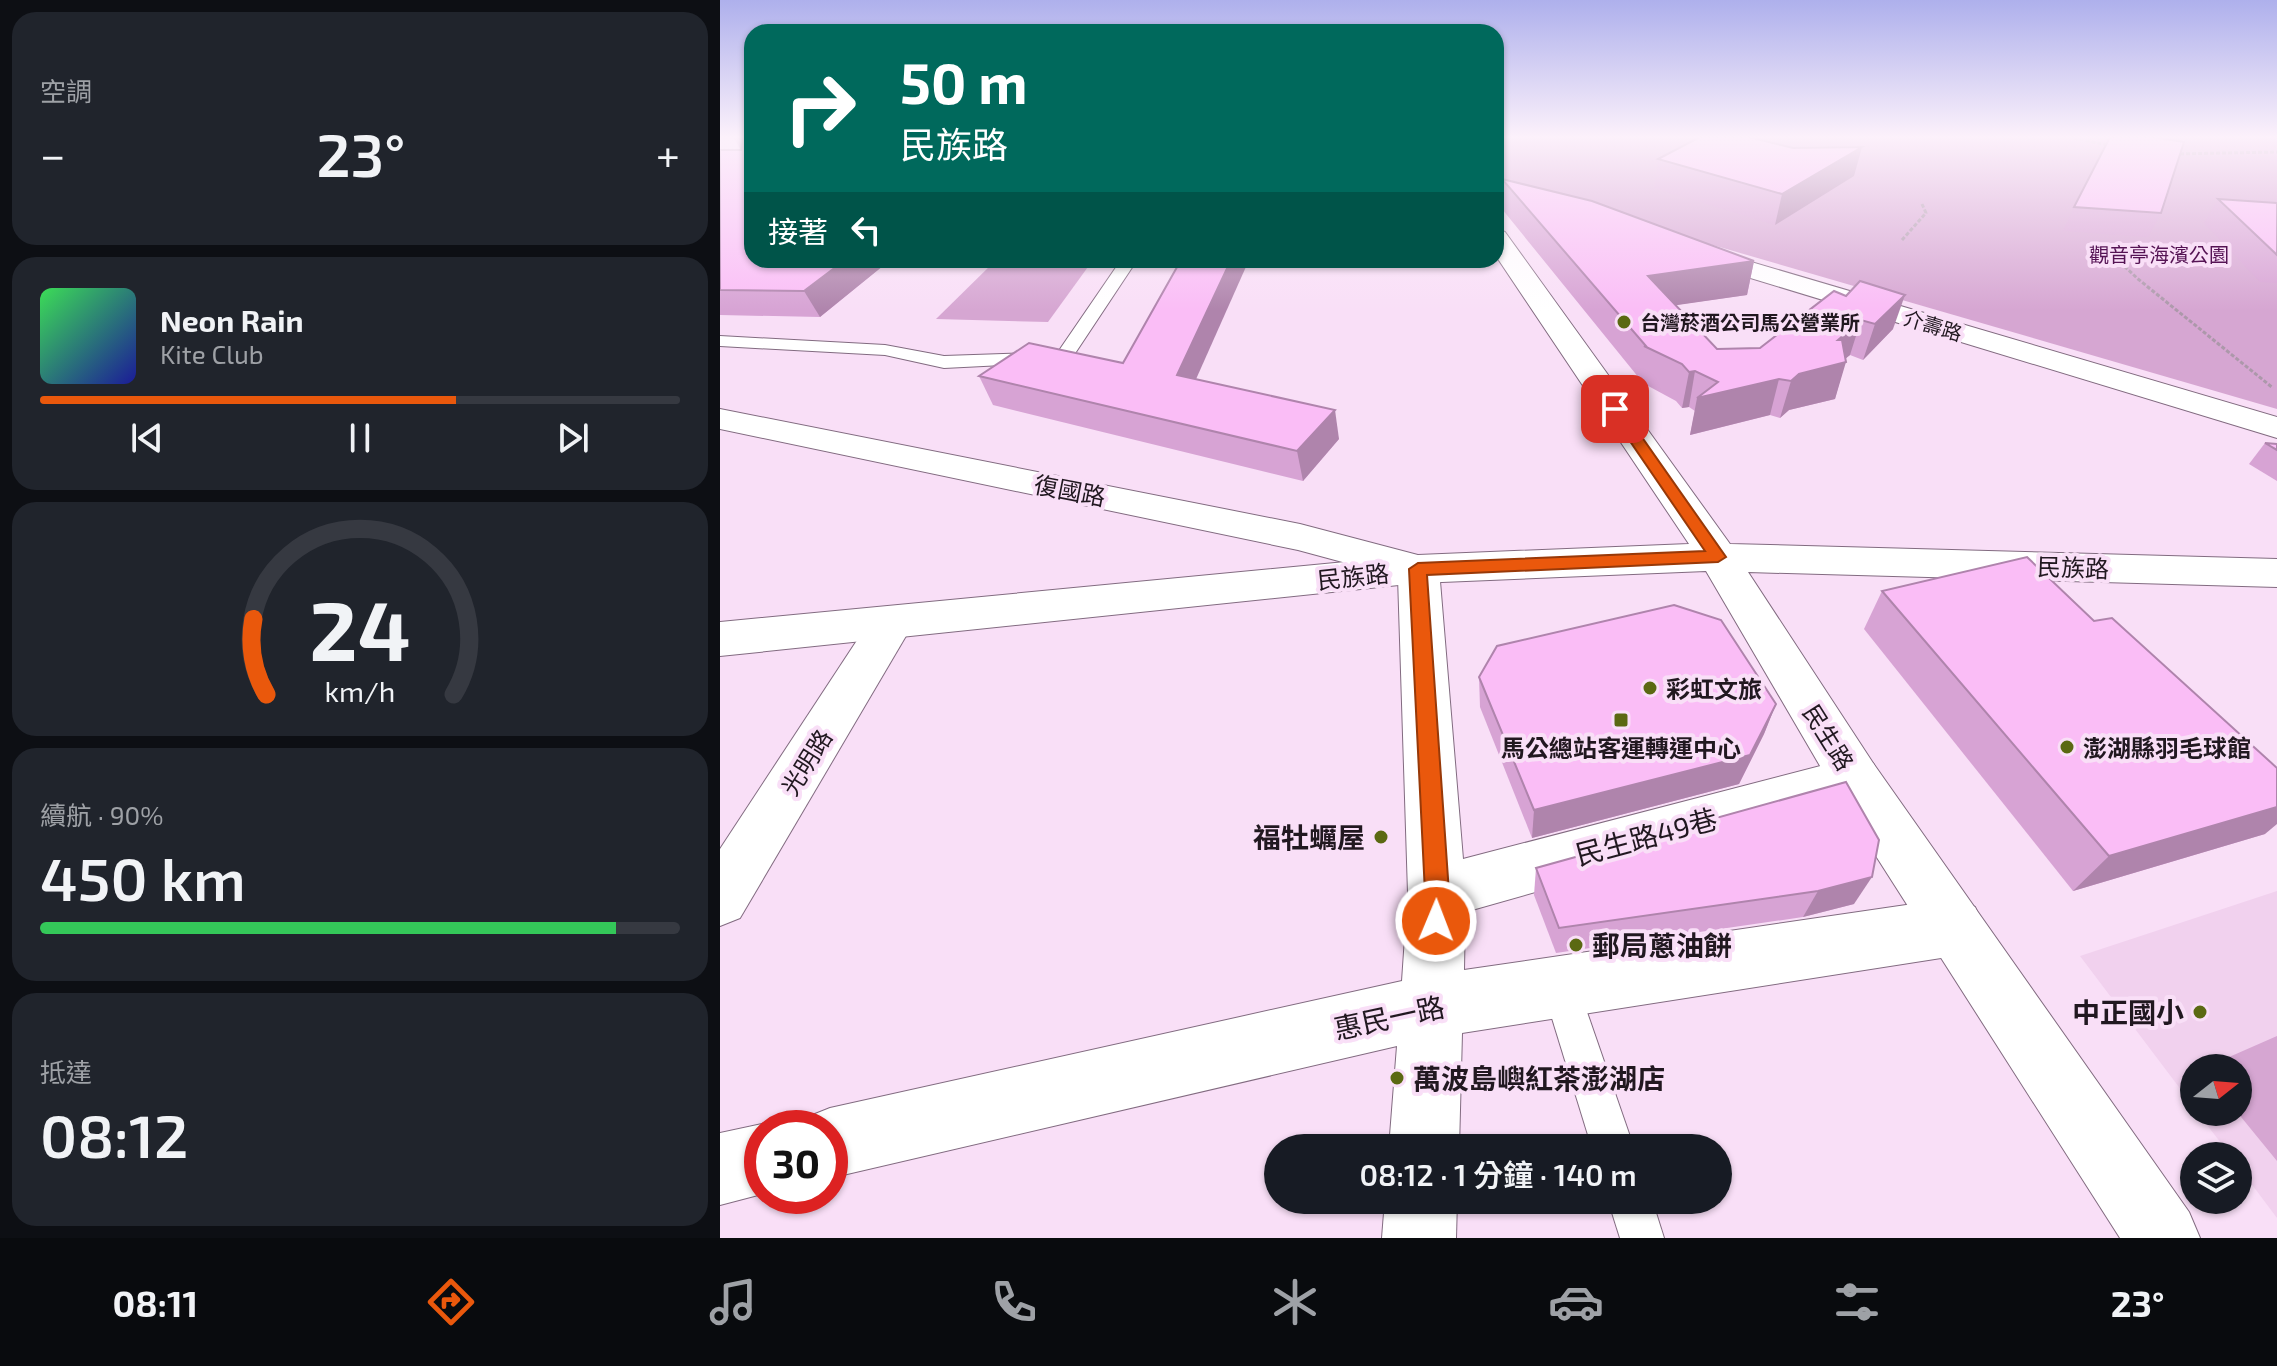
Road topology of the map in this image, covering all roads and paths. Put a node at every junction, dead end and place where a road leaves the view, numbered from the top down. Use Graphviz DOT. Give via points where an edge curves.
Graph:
graph roads {
  1 [pos="1922,204"];
  2 [pos="1902,240"];
  3 [pos="1674,247"];
  4 [pos="1504,249"];
  5 [pos="2223,256"];
  6 [pos="1124,268"];
  7 [pos="720,341"];
  8 [pos="2277,391"];
  9 [pos="720,419"];
  10 [pos="2277,428"];
  11 [pos="1718,557"];
  12 [pos="1418,569"];
  13 [pos="2277,573"];
  14 [pos="891,624"];
  15 [pos="720,639"];
  16 [pos="1855,779"];
  17 [pos="1437,893"];
  18 [pos="720,899"];
  19 [pos="1954,927"];
  20 [pos="1561,989"];
  21 [pos="1431,1006"];
  22 [pos="1425,1134"];
  23 [pos="1608,1134"];
  24 [pos="848,1139"];
  25 [pos="744,1163"];
  26 [pos="720,1169"];
  27 [pos="1420,1214"];
  28 [pos="1634,1214"];
  29 [pos="1419,1238"];
  30 [pos="1642,1238"];
  31 [pos="2163,1238"];
  1 -- 2 [label="path" via="1926,213"];
  3 -- 10 [label="street, 介壽路"];
  4 -- 11 [label="street, 民生路"];
  5 -- 8 [label="path" via="2103,246"];
  6 -- 7 [label="lane" via="1064,357 944,362 885,350"];
  9 -- 12 [label="street, 復國路" via="1300,537"];
  11 -- 12 [label="street, 民族路"];
  11 -- 13 [label="street, 民族路"];
  11 -- 16 [label="street, 民生路"];
  12 -- 14 [label="street, 民族路"];
  12 -- 17 [label="street"];
  14 -- 15 [label="street, 民族路"];
  14 -- 18 [label="street, 光明路"];
  16 -- 17 [label="street, 民生路49巷"];
  16 -- 19 [label="street, 民生路"];
  17 -- 21 [label="street"];
  19 -- 20 [label="street, 惠民一路"];
  19 -- 31 [label="street, 民生路"];
  20 -- 21 [label="street, 惠民一路"];
  20 -- 23 [label="lane"];
  21 -- 22 [label="street"];
  21 -- 24 [label="street, 惠民一路"];
  25 -- 26 [label="street"];
  27 -- 29 [label="street"];
  28 -- 30 [label="lane"];
}
